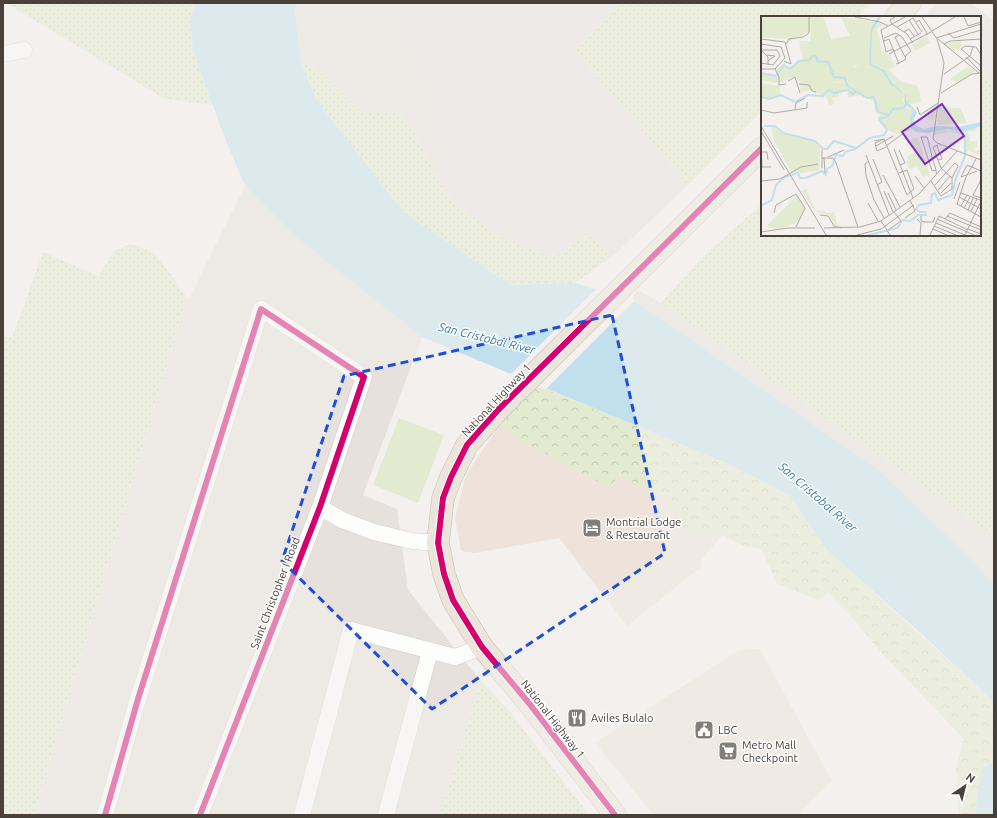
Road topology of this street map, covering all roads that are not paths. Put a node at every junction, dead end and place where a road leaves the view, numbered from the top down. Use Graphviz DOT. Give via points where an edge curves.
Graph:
graph roads {
  1 [pos="910,3"];
  2 [pos="897,16"];
  3 [pos="24,50"];
  4 [pos="3,54"];
  5 [pos="761,149"];
  6 [pos="320,507"];
  7 [pos="438,543"];
  8 [pos="482,647"];
  9 [pos="430,651"];
  10 [pos="105,815"];
  11 [pos="200,815"];
  12 [pos="302,815"];
  13 [pos="386,815"];
  14 [pos="615,815"];
  1 -- 2 [label="highway"];
  3 -- 4 [label="street"];
  5 -- 7 [label="highway, National Highway 1" via="641,266 498,410 467,445 450,477 443,498"];
  6 -- 7 [label="street" via="342,520 374,532 412,542"];
  6 -- 10 [label="street, Saint Christopher I Road" via="364,377 262,309 138,699"];
  6 -- 11 [label="street, Saint Christopher I Road"];
  7 -- 8 [label="highway, National Highway 1" via="444,574 453,600"];
  8 -- 9 [label="street" via="454,657"];
  8 -- 14 [label="highway, National Highway 1"];
  9 -- 12 [label="street" via="351,630"];
  9 -- 13 [label="street"];
}
